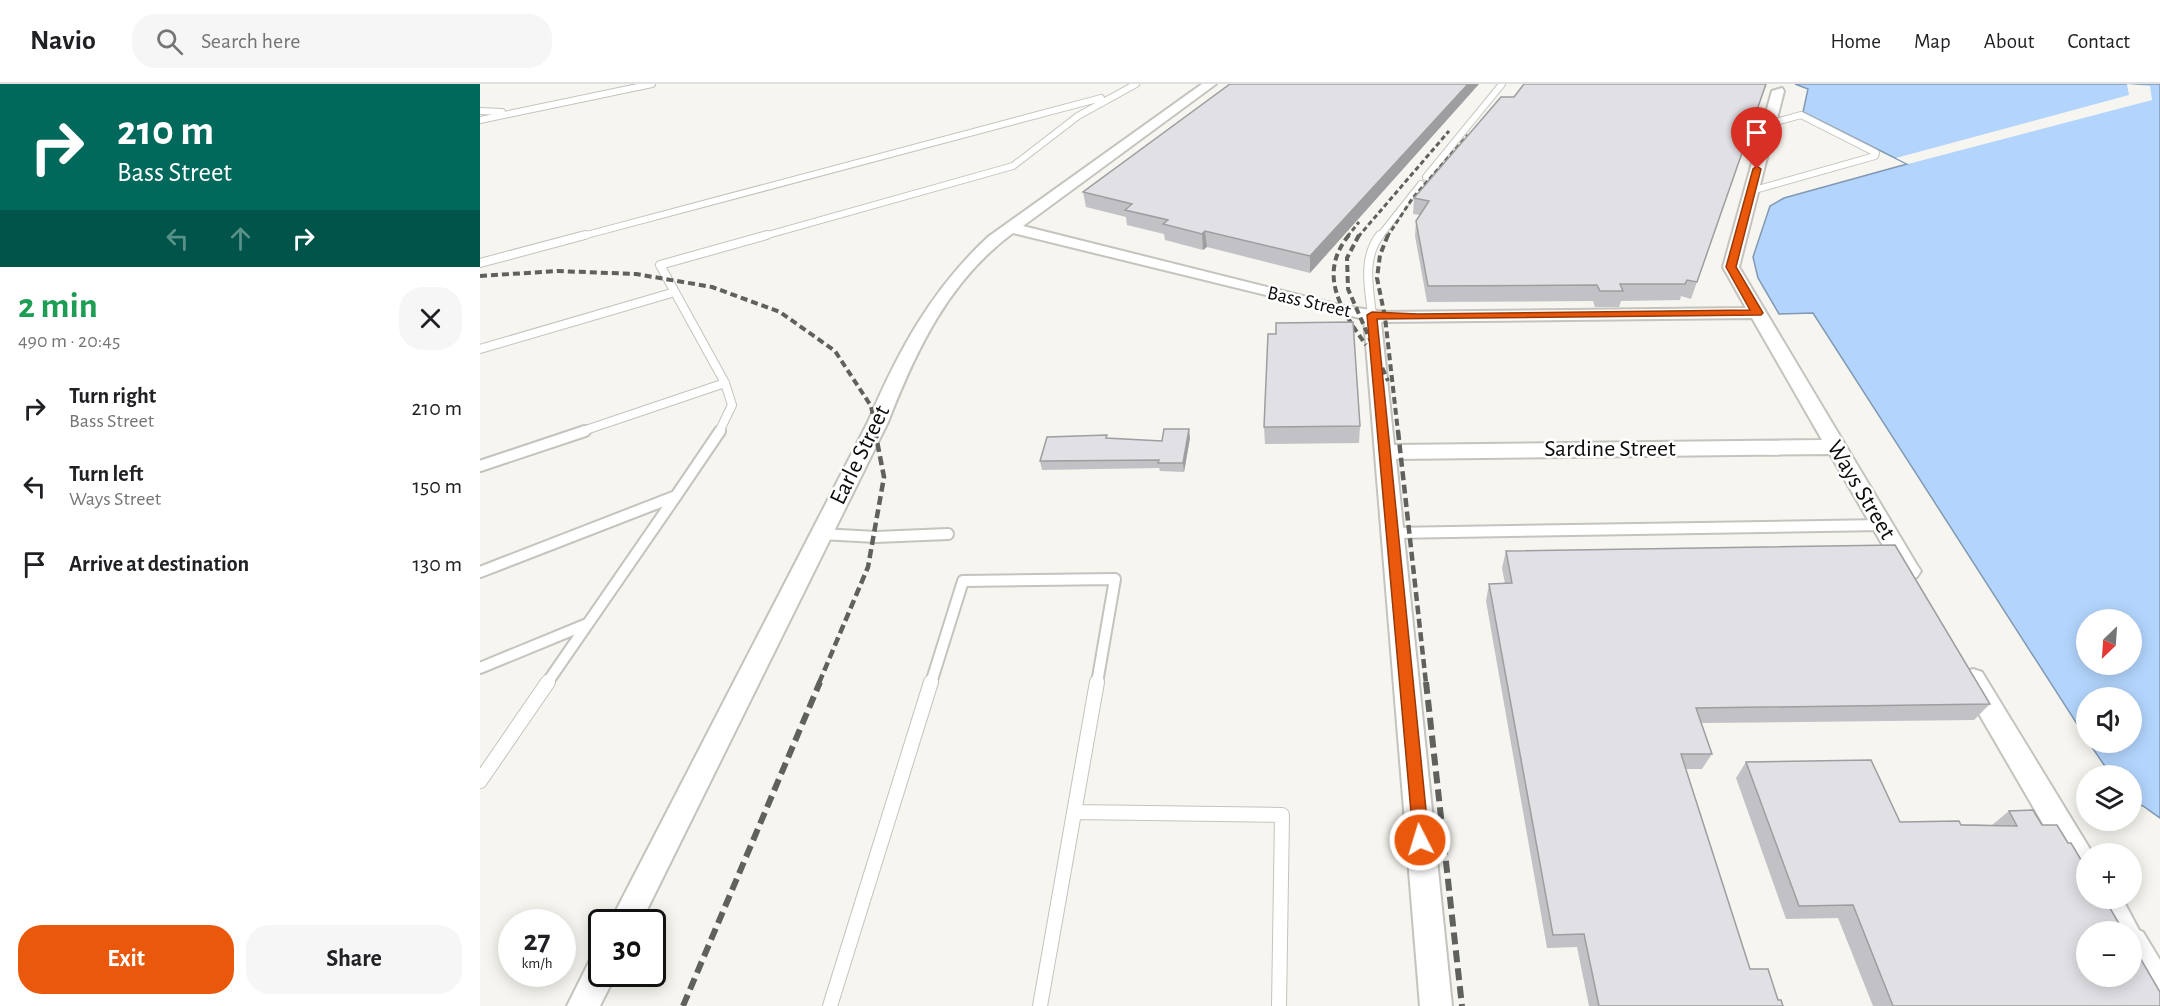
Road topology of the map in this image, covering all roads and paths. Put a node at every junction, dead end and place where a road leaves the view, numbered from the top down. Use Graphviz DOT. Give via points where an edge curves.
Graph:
graph roads {
  1 [pos="651,84"];
  2 [pos="1136,84"];
  3 [pos="1210,84"];
  4 [pos="1502,84"];
  5 [pos="1778,91"];
  6 [pos="1118,94"];
  7 [pos="480,111"];
  8 [pos="517,112"];
  9 [pos="480,120"];
  10 [pos="1769,124"];
  11 [pos="1751,191"];
  12 [pos="1011,228"];
  13 [pos="480,263"];
  14 [pos="675,292"];
  15 [pos="1757,313"];
  16 [pos="1372,315"];
  17 [pos="480,349"];
  18 [pos="725,383"];
  19 [pos="1836,447"];
  20 [pos="1383,452"];
  21 [pos="480,466"];
  22 [pos="676,496"];
  23 [pos="1882,525"];
  24 [pos="1391,533"];
  25 [pos="821,534"];
  26 [pos="948,534"];
  27 [pos="480,572"];
  28 [pos="1917,584"];
  29 [pos="587,624"];
  30 [pos="1963,663"];
  31 [pos="480,668"];
  32 [pos="480,781"];
  33 [pos="1075,812"];
  34 [pos="2076,852"];
  35 [pos="632,909"];
  36 [pos="2142,960"];
  37 [pos="593,987"];
  38 [pos="2160,990"];
  39 [pos="583,1006"];
  40 [pos="830,1006"];
  41 [pos="1040,1006"];
  42 [pos="1279,1006"];
  43 [pos="1436,1006"];
  1 -- 8 [label="lane"];
  2 -- 6 [label="lane"];
  3 -- 12 [label="street, Earle Street"];
  4 -- 16 [label="lane" via="1375,242 1367,268"];
  5 -- 10 [label="street, Ways Street"];
  6 -- 13 [label="lane"];
  6 -- 14 [label="lane" via="1078,116 1013,166 660,264"];
  7 -- 8 [label="lane"];
  8 -- 9 [label="lane"];
  10 -- 11 [label="street, Ways Street"];
  10 -- 11 [label="lane" via="1801,115 1876,153"];
  11 -- 15 [label="street, Ways Street" via="1731,267"];
  12 -- 16 [label="street, Bass Street" via="1342,311"];
  12 -- 25 [label="street, Earle Street" via="973,259 951,284 904,356 878,422"];
  14 -- 17 [label="lane"];
  14 -- 18 [label="lane"];
  15 -- 16 [label="street, Bass Street"];
  15 -- 19 [label="street, Ways Street"];
  16 -- 20 [label="street"];
  18 -- 21 [label="lane"];
  18 -- 22 [label="lane" via="732,405 714,442"];
  19 -- 20 [label="street, Sardine Street"];
  19 -- 23 [label="street, Ways Street"];
  20 -- 24 [label="street"];
  22 -- 27 [label="lane"];
  22 -- 29 [label="lane"];
  23 -- 24 [label="lane"];
  23 -- 28 [label="street, Ways Street"];
  24 -- 43 [label="street"];
  25 -- 26 [label="lane"];
  25 -- 35 [label="street, Earle Street"];
  29 -- 31 [label="lane"];
  29 -- 32 [label="lane"];
  30 -- 34 [label="street"];
  33 -- 40 [label="lane" via="1115,579 963,580"];
  33 -- 41 [label="lane"];
  33 -- 42 [label="lane" via="1282,815"];
  36 -- 38 [label="street"];
  37 -- 39 [label="street"];
}
